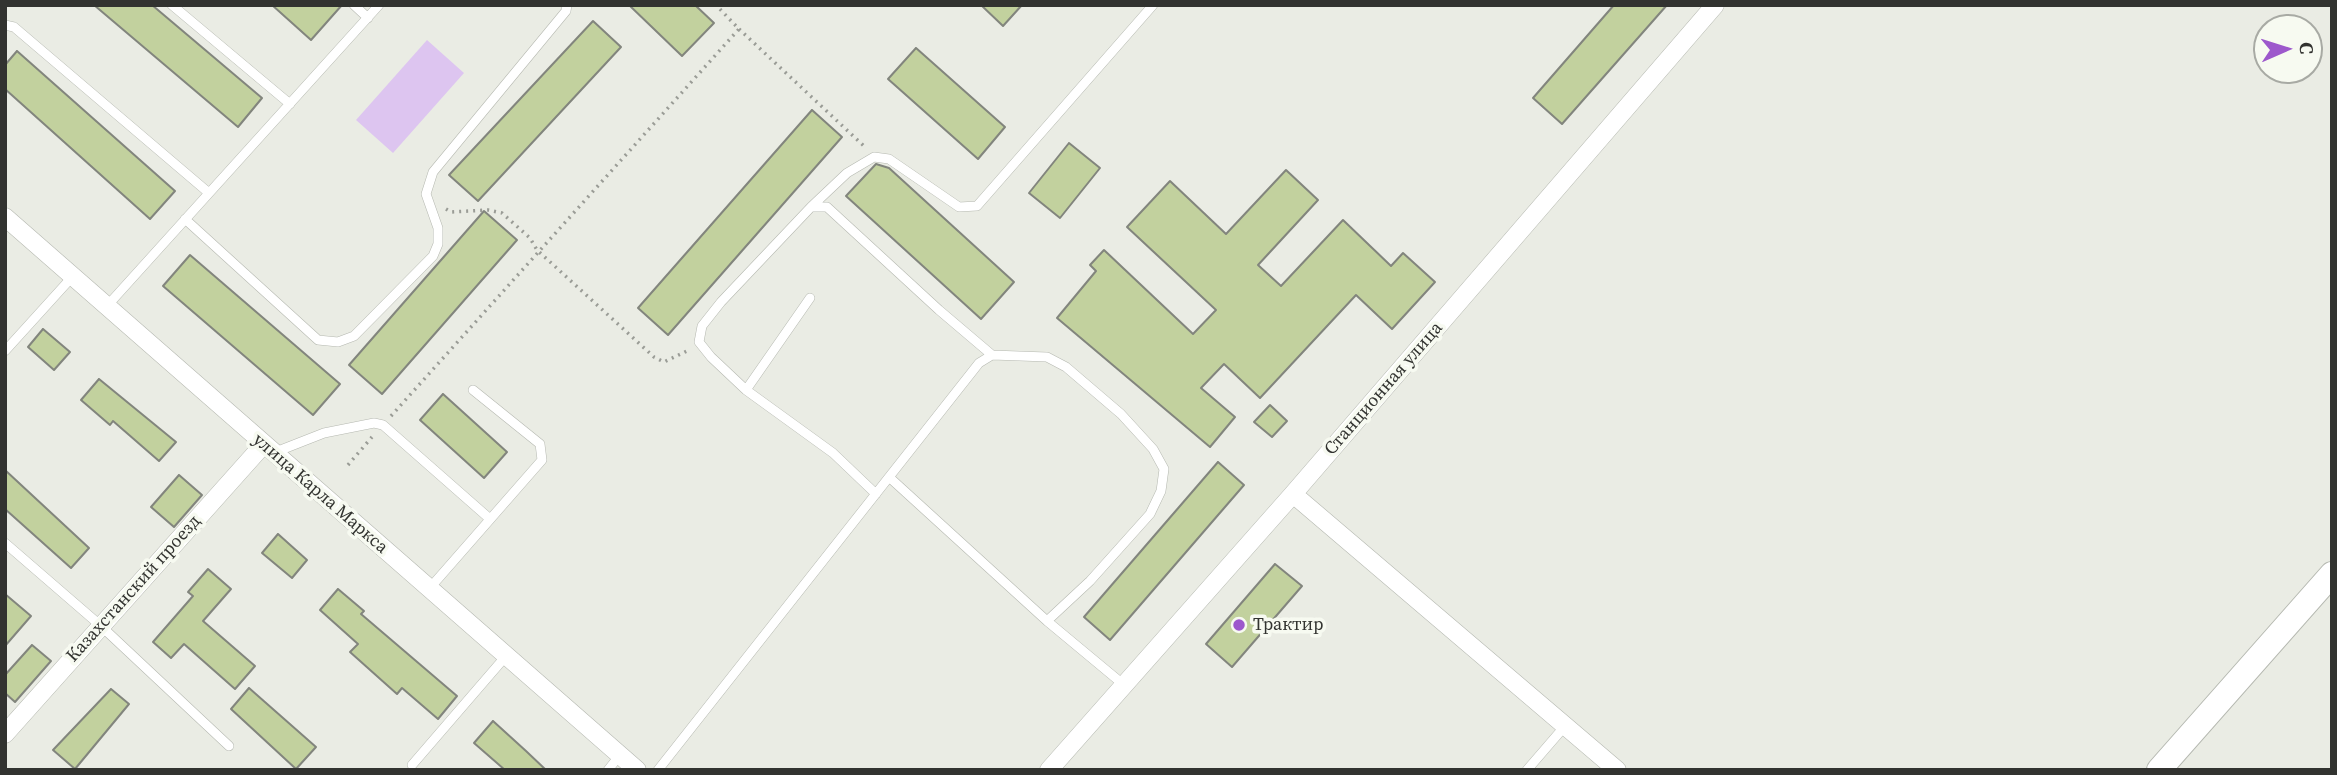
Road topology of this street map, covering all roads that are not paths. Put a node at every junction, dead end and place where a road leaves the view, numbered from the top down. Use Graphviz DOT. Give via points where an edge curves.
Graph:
graph roads {
  1 [pos="172,5"];
  2 [pos="354,5"];
  3 [pos="379,5"];
  4 [pos="567,5"];
  5 [pos="1153,5"];
  6 [pos="1716,5"];
  7 [pos="368,18"];
  8 [pos="5,25"];
  9 [pos="289,104"];
  10 [pos="209,193"];
  11 [pos="811,207"];
  12 [pos="5,217"];
  13 [pos="185,219"];
  14 [pos="73,276"];
  15 [pos="810,298"];
  16 [pos="107,306"];
  17 [pos="5,351"];
  18 [pos="992,355"];
  19 [pos="472,390"];
  20 [pos="746,390"];
  21 [pos="268,449"];
  22 [pos="889,477"];
  23 [pos="876,494"];
  24 [pos="1293,494"];
  25 [pos="491,519"];
  26 [pos="5,543"];
  27 [pos="2332,574"];
  28 [pos="429,589"];
  29 [pos="1047,621"];
  30 [pos="102,626"];
  31 [pos="506,656"];
  32 [pos="1124,685"];
  33 [pos="1565,726"];
  34 [pos="5,734"];
  35 [pos="229,746"];
  36 [pos="620,755"];
  37 [pos="412,765"];
  38 [pos="608,770"];
  39 [pos="637,770"];
  40 [pos="658,770"];
  41 [pos="1049,770"];
  42 [pos="1527,770"];
  43 [pos="1616,770"];
  44 [pos="2159,770"];
  1 -- 9 [label="lane"];
  2 -- 7 [label="lane"];
  3 -- 7 [label="lane"];
  4 -- 13 [label="lane" via="433,172 426,194 438,228 433,256 354,336 338,342 318,340"];
  5 -- 11 [label="lane" via="977,206 959,207 889,159 874,157 847,173"];
  6 -- 24 [label="street, Станционная улица"];
  7 -- 9 [label="lane"];
  8 -- 10 [label="lane" via="14,27"];
  9 -- 10 [label="lane"];
  10 -- 13 [label="lane"];
  11 -- 18 [label="lane" via="827,207"];
  11 -- 20 [label="lane" via="702,326 699,342"];
  12 -- 14 [label="street, улица Карла Маркса"];
  13 -- 16 [label="lane"];
  14 -- 16 [label="street, улица Карла Маркса"];
  14 -- 17 [label="lane"];
  15 -- 20 [label="lane"];
  16 -- 21 [label="street, улица Карла Маркса"];
  18 -- 22 [label="lane" via="979,363"];
  18 -- 29 [label="lane" via="1047,357 1066,367 1121,414 1153,449 1164,469 1161,492 1150,514"];
  19 -- 25 [label="lane" via="543,451 542,460"];
  20 -- 23 [label="lane" via="833,453"];
  21 -- 25 [label="lane" via="324,433 383,425"];
  21 -- 28 [label="street, улица Карла Маркса"];
  21 -- 30 [label="street, Казахстанский проезд"];
  22 -- 23 [label="lane"];
  22 -- 29 [label="lane"];
  23 -- 40 [label="lane"];
  24 -- 32 [label="street, Станционная улица"];
  24 -- 33 [label="street"];
  25 -- 28 [label="lane"];
  26 -- 30 [label="lane"];
  27 -- 44 [label="main road"];
  28 -- 31 [label="street, улица Карла Маркса"];
  29 -- 32 [label="lane"];
  30 -- 34 [label="street, Казахстанский проезд"];
  30 -- 35 [label="lane"];
  31 -- 36 [label="street, улица Карла Маркса"];
  31 -- 37 [label="lane"];
  32 -- 41 [label="street, Станционная улица"];
  33 -- 42 [label="lane"];
  33 -- 43 [label="street"];
  36 -- 38 [label="lane"];
  36 -- 39 [label="street, улица Карла Маркса"];
}
